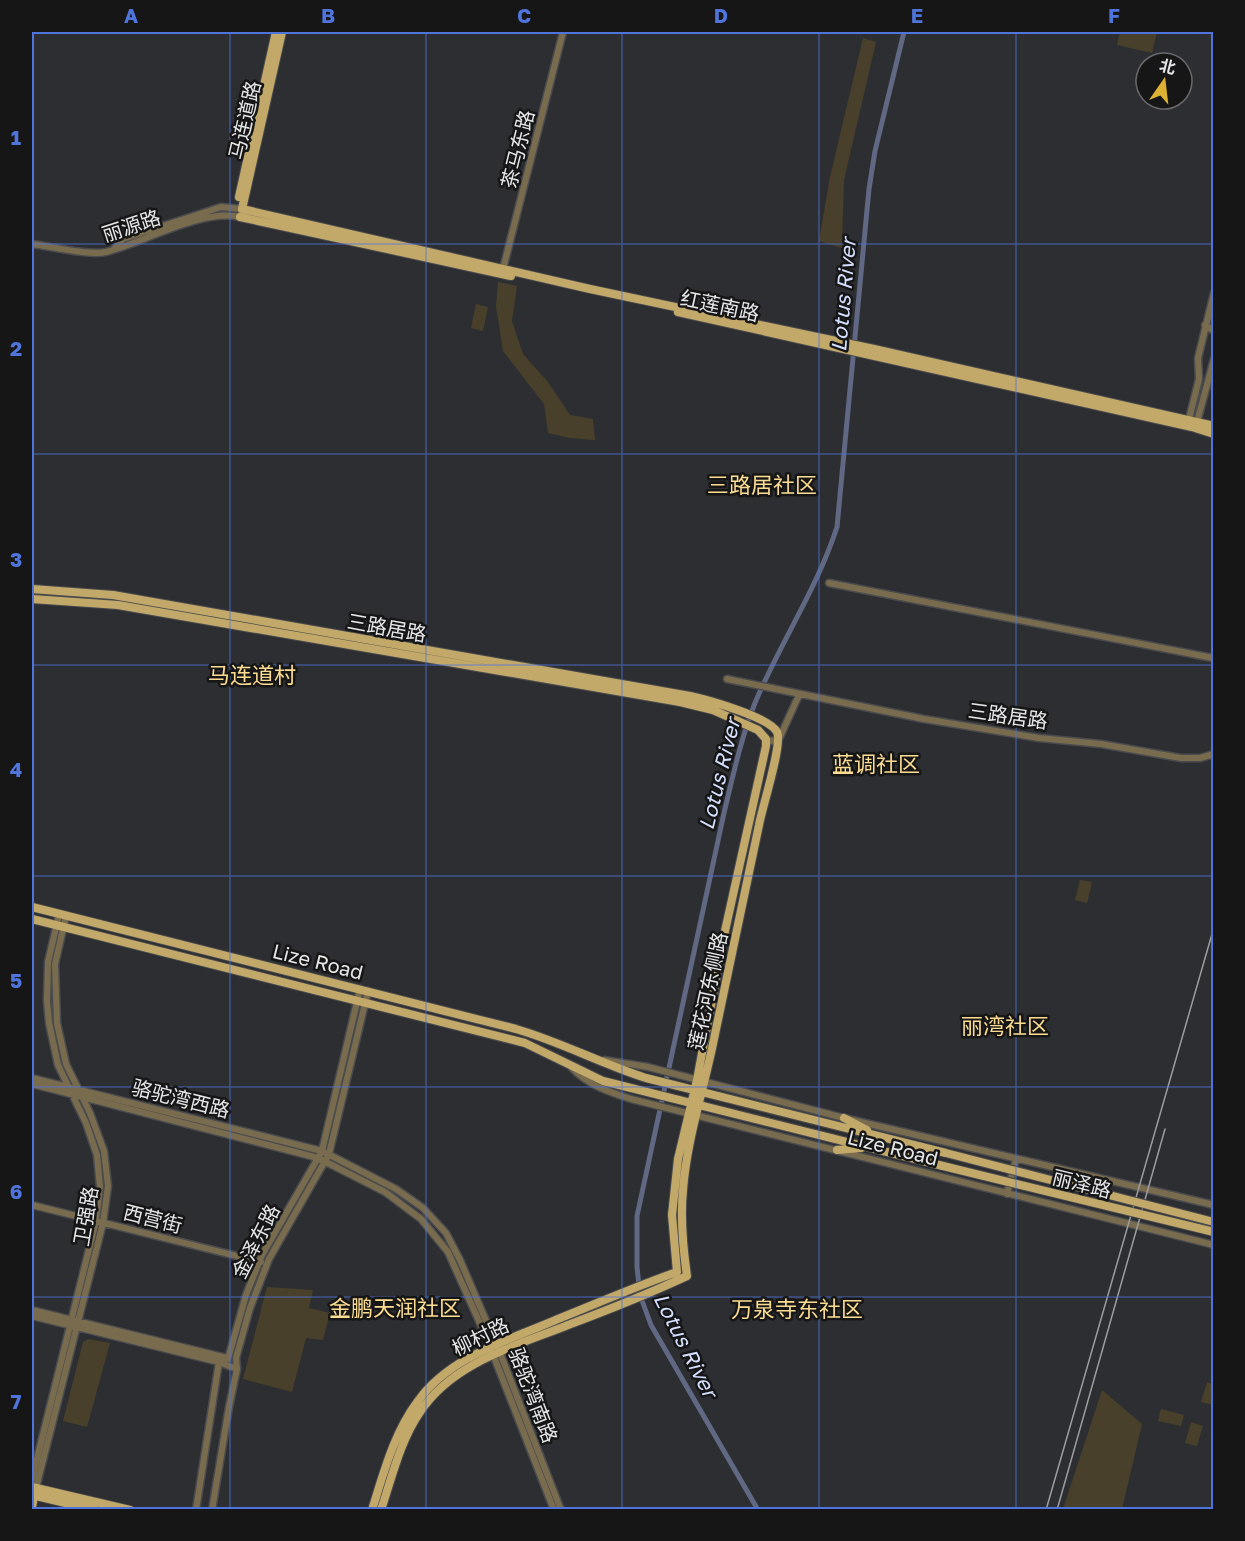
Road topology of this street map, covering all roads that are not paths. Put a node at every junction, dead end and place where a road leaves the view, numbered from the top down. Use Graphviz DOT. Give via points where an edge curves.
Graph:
graph roads {
  1 [pos="276,32"];
  2 [pos="282,32"];
  3 [pos="563,32"];
  4 [pos="238,212"];
  5 [pos="32,244"];
  6 [pos="503,271"];
  7 [pos="1214,293"];
  8 [pos="1205,325"];
  9 [pos="1214,331"];
  10 [pos="857,348"];
  11 [pos="1214,359"];
  12 [pos="1192,423"];
  13 [pos="1214,426"];
  14 [pos="1214,434"];
  15 [pos="829,583"];
  16 [pos="32,590"];
  17 [pos="32,599"];
  18 [pos="1213,658"];
  19 [pos="727,679"];
  20 [pos="799,695"];
  21 [pos="780,739"];
  22 [pos="767,742"];
  23 [pos="1214,754"];
  24 [pos="32,908"];
  25 [pos="63,915"];
  26 [pos="32,920"];
  27 [pos="60,927"];
  28 [pos="364,990"];
  29 [pos="361,1002"];
  30 [pos="594,1058"];
  31 [pos="572,1067"];
  32 [pos="32,1078"];
  33 [pos="697,1080"];
  34 [pos="32,1084"];
  35 [pos="68,1087"];
  36 [pos="694,1090"];
  37 [pos="74,1091"];
  38 [pos="81,1096"];
  39 [pos="691,1104"];
  40 [pos="689,1114"];
  41 [pos="844,1118"];
  42 [pos="880,1136"];
  43 [pos="868,1147"];
  44 [pos="837,1150"];
  45 [pos="322,1151"];
  46 [pos="329,1154"];
  47 [pos="946,1154"];
  48 [pos="318,1158"];
  49 [pos="1016,1159"];
  50 [pos="325,1162"];
  51 [pos="943,1166"];
  52 [pos="1007,1194"];
  53 [pos="32,1205"];
  54 [pos="1214,1205"];
  55 [pos="96,1221"];
  56 [pos="1214,1222"];
  57 [pos="103,1223"];
  58 [pos="1214,1232"];
  59 [pos="1214,1245"];
  60 [pos="263,1263"];
  61 [pos="677,1272"];
  62 [pos="32,1310"];
  63 [pos="32,1316"];
  64 [pos="70,1323"];
  65 [pos="78,1325"];
  66 [pos="495,1350"];
  67 [pos="236,1358"];
  68 [pos="228,1359"];
  69 [pos="219,1362"];
  70 [pos="237,1369"];
  71 [pos="32,1479"];
  72 [pos="33,1491"];
  73 [pos="32,1507"];
  74 [pos="95,1509"];
  75 [pos="130,1509"];
  76 [pos="196,1509"];
  77 [pos="212,1509"];
  78 [pos="372,1509"];
  79 [pos="381,1509"];
  80 [pos="554,1509"];
  81 [pos="561,1509"];
  1 -- 4 [label="main road, 马连道路"];
  2 -- 4 [label="main road, 马连道路"];
  3 -- 6 [label="street, 茶马东路"];
  4 -- 5 [label="street, 丽源路" via="221,207 123,239 114,249 97,253"];
  4 -- 6 [label="main road, 红莲南路"];
  6 -- 10 [label="main road, 红莲南路"];
  7 -- 8 [label="street"];
  8 -- 9 [label="street"];
  8 -- 12 [label="street"];
  10 -- 12 [label="main road, 红莲南路"];
  10 -- 12 [label="main road"];
  11 -- 12 [label="street"];
  12 -- 13 [label="main road"];
  12 -- 14 [label="main road"];
  15 -- 18 [label="street"];
  16 -- 21 [label="main road, 三路居路" via="113,595 690,696 763,721 774,728"];
  17 -- 22 [label="main road, 三路居路" via="130,607 680,702 713,710 759,730"];
  19 -- 20 [label="street, 三路居路"];
  20 -- 21 [label="street"];
  20 -- 23 [label="street, 三路居路" via="1039,738 1181,758"];
  21 -- 22 [label="street"];
  21 -- 33 [label="main road, 莲花河东侧路"];
  22 -- 33 [label="main road, 莲花河东侧路"];
  24 -- 25 [label="main road, Lize Road"];
  25 -- 27 [label="street, 卫强路"];
  25 -- 28 [label="main road, Lize Road"];
  26 -- 27 [label="main road, Lize Road"];
  27 -- 29 [label="main road, Lize Road"];
  27 -- 35 [label="street, 卫强路" via="48,962 46,1001 58,1065"];
  27 -- 37 [label="street, 卫强路" via="55,964 57,1023"];
  28 -- 29 [label="street, 金泽东路"];
  28 -- 30 [label="main road, Lize Road" via="543,1037"];
  29 -- 31 [label="main road, Lize Road" via="525,1043"];
  29 -- 45 [label="street, 金泽东路"];
  29 -- 46 [label="street, 金泽东路"];
  30 -- 33 [label="street, Lize Road"];
  30 -- 36 [label="main road, Lize Road" via="646,1078"];
  31 -- 39 [label="main road, Lize Road" via="603,1081"];
  31 -- 40 [label="street, Lize Road" via="592,1084"];
  32 -- 35 [label="street, 骆驼湾西路"];
  33 -- 36 [label="main road, 莲花河东侧路"];
  33 -- 41 [label="street, Lize Road"];
  34 -- 37 [label="street, 骆驼湾西路"];
  35 -- 37 [label="street, 骆驼湾西路"];
  36 -- 39 [label="main road, 莲花河东侧路"];
  36 -- 42 [label="main road, Lize Road"];
  37 -- 38 [label="street, 卫强路"];
  37 -- 45 [label="street, 骆驼湾西路"];
  37 -- 55 [label="street, 卫强路" via="97,1155 100,1187"];
  38 -- 48 [label="street, 骆驼湾西路"];
  38 -- 57 [label="street, 卫强路" via="107,1163"];
  39 -- 40 [label="main road, 莲花河东侧路"];
  39 -- 43 [label="main road, Lize Road"];
  40 -- 44 [label="street, Lize Road"];
  40 -- 61 [label="main road, 莲花河东侧路" via="680,1146 672,1215"];
  40 -- 66 [label="main road, 莲花河东侧路" via="682,1193 687,1276"];
  41 -- 42 [label="main road"];
  41 -- 49 [label="street, Lize Road"];
  42 -- 47 [label="main road, Lize Road"];
  43 -- 44 [label="main road"];
  43 -- 51 [label="main road, Lize Road"];
  44 -- 52 [label="street, Lize Road"];
  45 -- 46 [label="street, 骆驼湾南路"];
  45 -- 48 [label="street, 金泽东路"];
  46 -- 50 [label="street, 金泽东路"];
  46 -- 66 [label="street, 骆驼湾南路" via="396,1189 431,1216 452,1244"];
  47 -- 56 [label="main road, 丽泽路, bridge"];
  48 -- 50 [label="street, 骆驼湾南路"];
  48 -- 60 [label="street, 金泽东路"];
  49 -- 52 [label="street"];
  49 -- 54 [label="street, Lize Road"];
  50 -- 60 [label="street, 金泽东路"];
  50 -- 66 [label="street, 骆驼湾南路" via="385,1192 434,1233 448,1252"];
  51 -- 58 [label="main road, 丽泽路, bridge"];
  52 -- 59 [label="street, Lize Road"];
  53 -- 55 [label="street, 西营街"];
  55 -- 57 [label="street, 西营街"];
  55 -- 64 [label="street, 卫强路"];
  57 -- 60 [label="street, 西营街"];
  57 -- 65 [label="street, 卫强路"];
  60 -- 67 [label="street, 金泽东路"];
  60 -- 68 [label="street, 金泽东路" via="246,1295"];
  61 -- 66 [label="main road, 柳村路"];
  62 -- 64 [label="street"];
  63 -- 64 [label="street"];
  64 -- 65 [label="street"];
  64 -- 71 [label="street, 卫强路"];
  65 -- 68 [label="street"];
  65 -- 69 [label="street"];
  65 -- 72 [label="street, 卫强路"];
  66 -- 78 [label="main road, 柳村路" via="447,1372 418,1400 400,1431"];
  66 -- 79 [label="main road" via="456,1375 420,1411 406,1437"];
  66 -- 80 [label="street, 骆驼湾南路"];
  66 -- 81 [label="street, 骆驼湾南路"];
  67 -- 68 [label="street"];
  67 -- 70 [label="street, 金泽东路"];
  68 -- 69 [label="street"];
  69 -- 70 [label="street"];
  69 -- 76 [label="street"];
  70 -- 77 [label="street, 金泽东路"];
  72 -- 73 [label="main road"];
  72 -- 74 [label="main road"];
  72 -- 75 [label="main road"];
}
